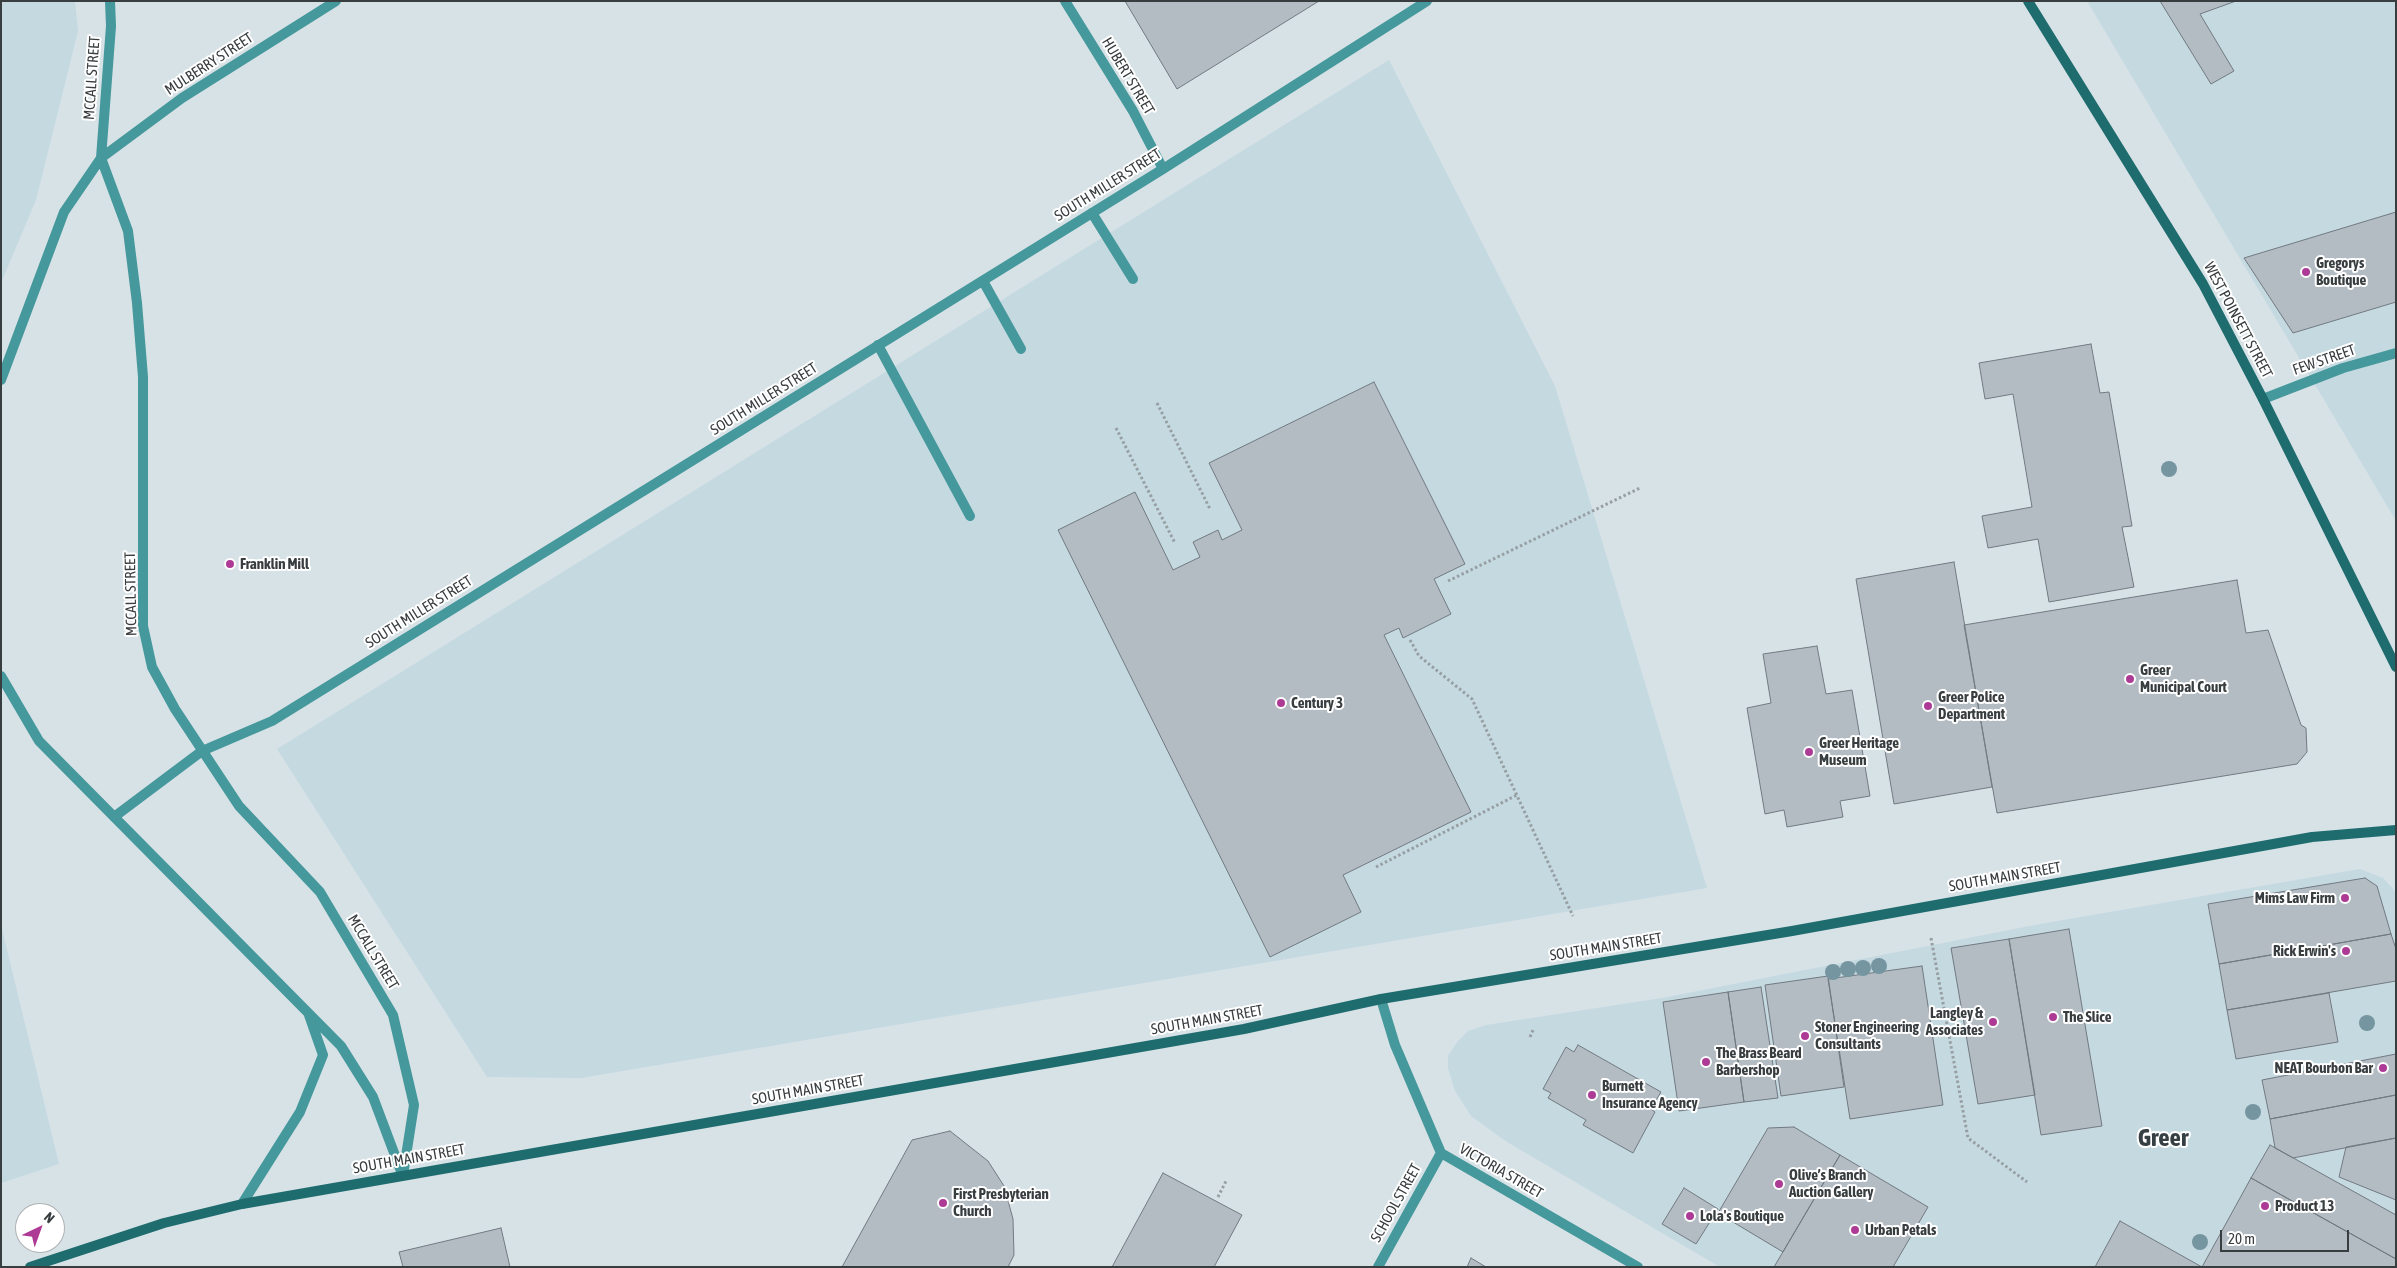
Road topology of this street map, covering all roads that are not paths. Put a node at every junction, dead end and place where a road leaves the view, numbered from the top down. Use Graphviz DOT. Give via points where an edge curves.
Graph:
graph roads {
  1 [pos="110,1"];
  2 [pos="336,1"];
  3 [pos="1065,1"];
  4 [pos="1428,1"];
  5 [pos="2028,1"];
  6 [pos="101,158"];
  7 [pos="1163,169"];
  8 [pos="1092,213"];
  9 [pos="1133,279"];
  10 [pos="983,281"];
  11 [pos="878,345"];
  12 [pos="1021,349"];
  13 [pos="2396,352"];
  14 [pos="1,380"];
  15 [pos="2263,399"];
  16 [pos="970,516"];
  17 [pos="2396,667"];
  18 [pos="1,676"];
  19 [pos="202,751"];
  20 [pos="114,817"];
  21 [pos="2396,830"];
  22 [pos="1381,999"];
  23 [pos="308,1012"];
  24 [pos="1441,1153"];
  25 [pos="403,1175"];
  26 [pos="242,1204"];
  27 [pos="30,1267"];
  28 [pos="1378,1267"];
  29 [pos="1638,1267"];
  1 -- 6 [label="street, MCCALL STREET"];
  2 -- 6 [label="street, MULBERRY STREET" via="182,98"];
  3 -- 7 [label="street, HUBERT STREET" via="1134,112"];
  4 -- 7 [label="street, SOUTH MILLER STREET"];
  5 -- 15 [label="main road, WEST POINSETT STREET" via="2203,284"];
  6 -- 14 [label="street" via="64,212"];
  6 -- 19 [label="street, MCCALL STREET" via="128,231 142,359 145,487 143,626 152,667"];
  7 -- 8 [label="street, SOUTH MILLER STREET"];
  8 -- 9 [label="street"];
  8 -- 10 [label="street, SOUTH MILLER STREET"];
  10 -- 11 [label="street, SOUTH MILLER STREET"];
  10 -- 12 [label="street"];
  11 -- 16 [label="street"];
  11 -- 19 [label="street, SOUTH MILLER STREET" via="272,721"];
  13 -- 15 [label="street, FEW STREET"];
  15 -- 17 [label="main road, WEST POINSETT STREET"];
  18 -- 20 [label="street" via="39,741"];
  19 -- 20 [label="street, SOUTH MILLER STREET"];
  19 -- 25 [label="street, MCCALL STREET" via="239,806 320,892 393,1015 414,1105"];
  20 -- 23 [label="street"];
  21 -- 22 [label="main road, SOUTH MAIN STREET" via="2312,837 1792,931"];
  22 -- 24 [label="street, VICTORIA STREET" via="1395,1045"];
  22 -- 25 [label="main road, SOUTH MAIN STREET" via="1244,1029"];
  23 -- 25 [label="street" via="341,1046 374,1097"];
  23 -- 26 [label="street" via="323,1055 300,1112"];
  24 -- 28 [label="street, SCHOOL STREET"];
  24 -- 29 [label="street, VICTORIA STREET"];
  25 -- 26 [label="main road, SOUTH MAIN STREET"];
  26 -- 27 [label="main road, SOUTH MAIN STREET" via="164,1223"];
}
